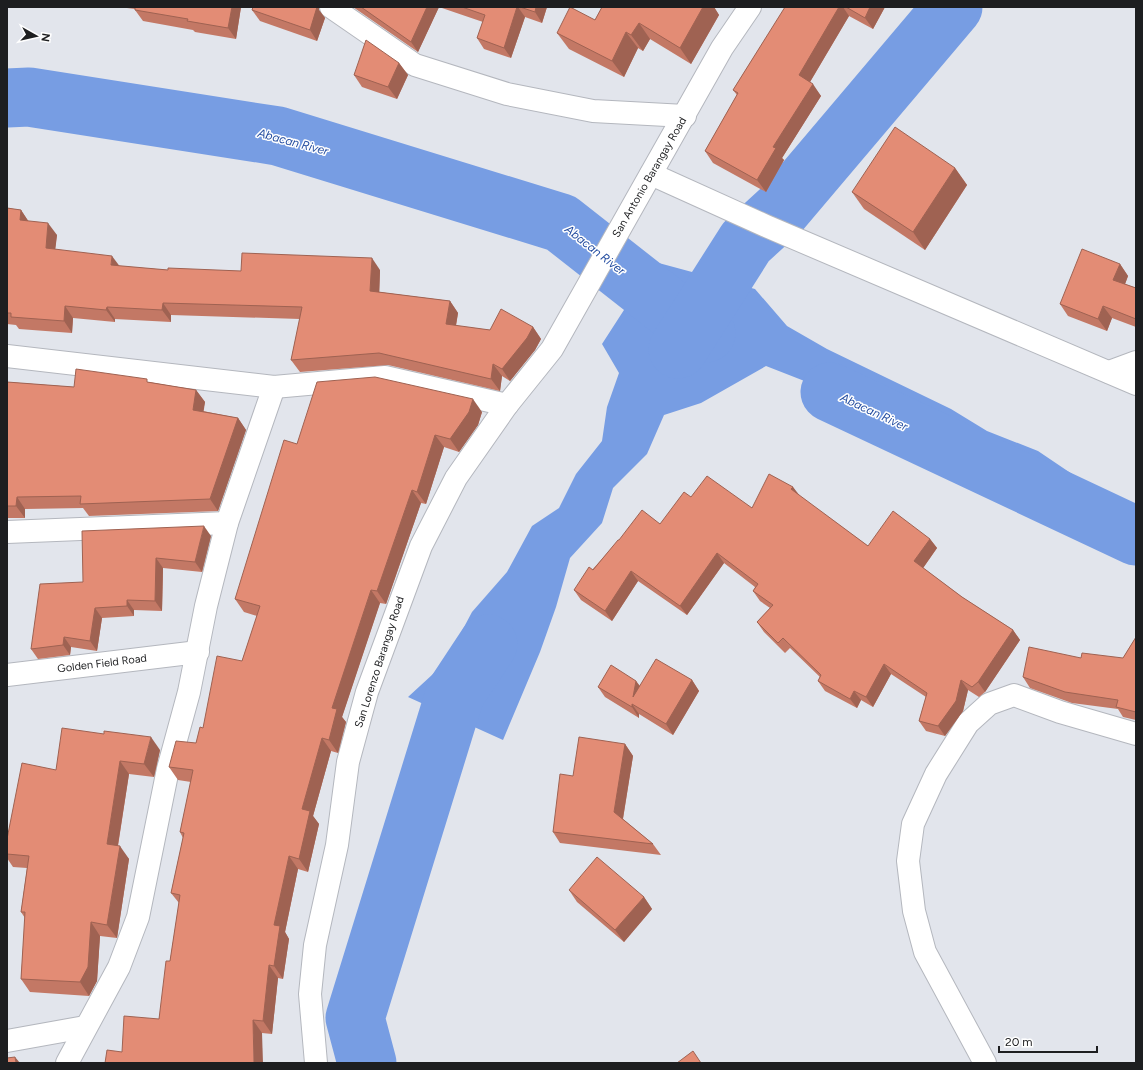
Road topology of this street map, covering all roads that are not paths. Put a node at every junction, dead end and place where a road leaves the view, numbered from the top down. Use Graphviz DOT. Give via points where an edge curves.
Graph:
graph roads {
  1 [pos="331,7"];
  2 [pos="750,7"];
  3 [pos="685,116"];
  4 [pos="646,183"];
  5 [pos="552,349"];
  6 [pos="7,356"];
  7 [pos="1136,362"];
  8 [pos="1108,372"];
  9 [pos="1136,384"];
  10 [pos="274,387"];
  11 [pos="507,405"];
  12 [pos="227,523"];
  13 [pos="7,532"];
  14 [pos="198,652"];
  15 [pos="7,675"];
  16 [pos="1136,734"];
  17 [pos="85,1027"];
  18 [pos="7,1041"];
  19 [pos="67,1063"];
  20 [pos="316,1063"];
  21 [pos="985,1063"];
  1 -- 3 [label="street" via="415,65 507,94 593,111"];
  2 -- 3 [label="street, San Antonio Barangay Road" via="722,48"];
  3 -- 4 [label="street, San Antonio Barangay Road"];
  4 -- 5 [label="street, San Antonio Barangay Road"];
  4 -- 8 [label="street" via="766,226"];
  5 -- 11 [label="street, San Lorenzo Barangay Road"];
  6 -- 10 [label="street"];
  7 -- 8 [label="street"];
  8 -- 9 [label="street"];
  10 -- 11 [label="street" via="385,378"];
  10 -- 12 [label="street"];
  11 -- 20 [label="street, San Lorenzo Barangay Road" via="456,478 421,546 367,692 348,762 337,845 315,945 310,994"];
  12 -- 13 [label="street"];
  12 -- 14 [label="street" via="206,606"];
  14 -- 15 [label="street, Golden Field Road"];
  14 -- 17 [label="street" via="166,776 138,917 119,967"];
  16 -- 21 [label="street" via="1060,712 1014,695 989,704 968,724 936,774 913,824 908,861 914,911 925,952"];
  17 -- 18 [label="street"];
  17 -- 19 [label="street"];
}
